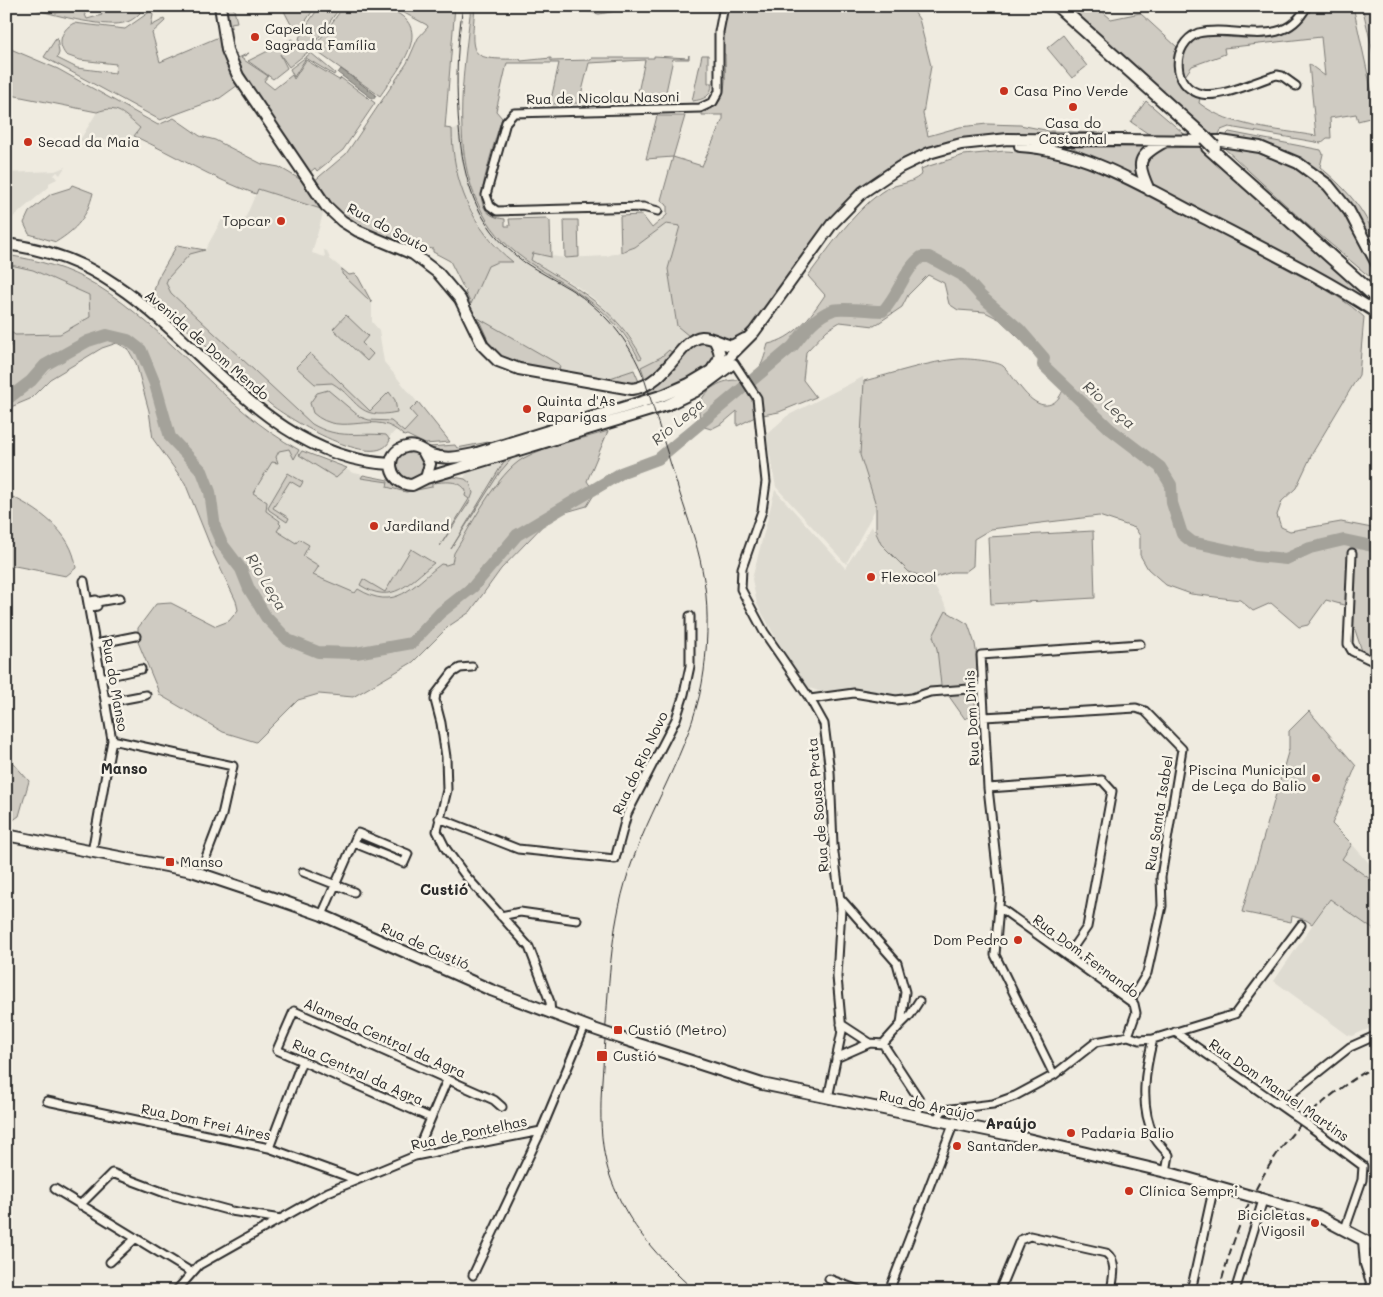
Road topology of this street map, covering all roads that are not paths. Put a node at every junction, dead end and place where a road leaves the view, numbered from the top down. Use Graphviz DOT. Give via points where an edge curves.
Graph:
graph roads {
  1 [pos="220,6"];
  2 [pos="724,6"];
  3 [pos="1052,6"];
  4 [pos="1058,6"];
  5 [pos="1306,6"];
  6 [pos="1296,86"];
  7 [pos="1165,141"];
  8 [pos="1206,143"];
  9 [pos="1149,190"];
  10 [pos="658,211"];
  11 [pos="6,244"];
  12 [pos="1377,264"];
  13 [pos="1377,292"];
  14 [pos="1377,298"];
  15 [pos="1377,313"];
  16 [pos="754,332"];
  17 [pos="715,341"];
  18 [pos="734,363"];
  19 [pos="709,372"];
  20 [pos="423,450"];
  21 [pos="391,464"];
  22 [pos="426,478"];
  23 [pos="1352,553"];
  24 [pos="84,581"];
  25 [pos="120,598"];
  26 [pos="92,604"];
  27 [pos="690,616"];
  28 [pos="136,636"];
  29 [pos="96,644"];
  30 [pos="1140,644"];
  31 [pos="1377,663"];
  32 [pos="472,667"];
  33 [pos="141,669"];
  34 [pos="101,678"];
  35 [pos="982,688"];
  36 [pos="146,695"];
  37 [pos="105,699"];
  38 [pos="810,699"];
  39 [pos="984,717"];
  40 [pos="112,740"];
  41 [pos="988,788"];
  42 [pos="439,818"];
  43 [pos="6,835"];
  44 [pos="354,843"];
  45 [pos="92,852"];
  46 [pos="202,865"];
  47 [pos="303,872"];
  48 [pos="336,885"];
  49 [pos="354,892"];
  50 [pos="840,898"];
  51 [pos="999,907"];
  52 [pos="322,915"];
  53 [pos="501,916"];
  54 [pos="577,920"];
  55 [pos="1301,925"];
  56 [pos="1067,956"];
  57 [pos="919,1001"];
  58 [pos="1130,1001"];
  59 [pos="551,1014"];
  60 [pos="841,1024"];
  61 [pos="901,1024"];
  62 [pos="588,1027"];
  63 [pos="1175,1032"];
  64 [pos="1377,1035"];
  65 [pos="1128,1036"];
  66 [pos="1152,1039"];
  67 [pos="870,1043"];
  68 [pos="883,1044"];
  69 [pos="277,1050"];
  70 [pos="836,1058"];
  71 [pos="302,1061"];
  72 [pos="1054,1074"];
  73 [pos="447,1080"];
  74 [pos="828,1098"];
  75 [pos="47,1101"];
  76 [pos="1278,1104"];
  77 [pos="502,1107"];
  78 [pos="429,1117"];
  79 [pos="918,1117"];
  80 [pos="935,1120"];
  81 [pos="953,1125"];
  82 [pos="541,1132"];
  83 [pos="269,1148"];
  84 [pos="415,1156"];
  85 [pos="1166,1172"];
  86 [pos="357,1180"];
  87 [pos="1214,1186"];
  88 [pos="54,1189"];
  89 [pos="1260,1199"];
  90 [pos="80,1205"];
  91 [pos="281,1219"];
  92 [pos="1345,1230"];
  93 [pos="136,1238"];
  94 [pos="1364,1240"];
  95 [pos="1377,1247"];
  96 [pos="110,1262"];
  97 [pos="191,1272"];
  98 [pos="473,1275"];
  99 [pos="829,1279"];
  100 [pos="176,1291"];
  101 [pos="860,1291"];
  102 [pos="889,1291"];
  103 [pos="999,1291"];
  104 [pos="1111,1291"];
  105 [pos="1191,1291"];
  106 [pos="1235,1291"];
  107 [pos="1375,1291"];
  1 -- 17 [label="main road, Rua do Souto" via="229,58 238,76 326,206 358,231 413,254 438,273 460,299 482,346 498,361 519,369 632,389 656,380 694,339 706,337"];
  2 -- 10 [label="street, Rua de Nicolau Nasoni" via="718,32 720,88 713,102 700,108 514,113 506,122 486,195 490,206 497,211 643,208"];
  3 -- 8 [label="highway"];
  4 -- 8 [label="highway"];
  5 -- 6 [label="street" via="1294,23 1272,32 1198,33 1189,38 1178,55 1182,80 1201,94 1219,93 1277,75"];
  7 -- 9 [label="main road" via="1146,152 1141,159 1140,173"];
  7 -- 12 [label="main road" via="1245,143 1298,163 1318,176 1339,197 1359,227"];
  7 -- 16 [label="main road" via="984,141 920,157 871,185 847,208"];
  8 -- 13 [label="highway"];
  8 -- 14 [label="highway"];
  9 -- 15 [label="main road" via="1307,272"];
  9 -- 18 [label="main road" via="1084,159 1042,148 985,146 930,160 889,180 856,208 825,244 759,336"];
  11 -- 21 [label="main road, Avenida de Dom Mendo" via="46,252 112,282 258,408 294,434 348,456"];
  16 -- 17 [label="main road" via="734,346"];
  16 -- 19 [label="main road" via="732,356"];
  17 -- 19 [label="main road" via="721,360"];
  18 -- 22 [label="main road" via="696,391 667,405"];
  18 -- 38 [label="street, Rua de Sousa Prata" via="754,390 766,482 762,511 742,568 741,589 764,632"];
  19 -- 20 [label="main road" via="664,395 474,454 445,458"];
  20 -- 21 [label="main road" via="412,446 401,449"];
  20 -- 22 [label="main road" via="430,464"];
  21 -- 22 [label="main road" via="394,476 403,484 415,484"];
  23 -- 31 [label="street" via="1348,644 1360,656"];
  24 -- 26 [label="street, Rua do Manso"];
  25 -- 26 [label="street"];
  26 -- 29 [label="street, Rua do Manso"];
  27 -- 42 [label="street, Rua do Rio Novo" via="690,666 684,694 671,728 627,814 615,859 518,849"];
  28 -- 29 [label="street"];
  29 -- 34 [label="street, Rua do Manso"];
  30 -- 35 [label="street, Rua Dom Dinis" via="981,655"];
  32 -- 42 [label="street" via="452,673 436,694 446,757 447,790"];
  33 -- 34 [label="street"];
  34 -- 37 [label="street, Rua do Manso"];
  35 -- 38 [label="street" via="930,692 896,700 854,693"];
  35 -- 39 [label="street, Rua Dom Dinis"];
  36 -- 37 [label="street" via="114,701"];
  37 -- 40 [label="street, Rua do Manso"];
  38 -- 50 [label="street, Rua de Sousa Prata" via="824,724"];
  39 -- 41 [label="street, Rua Dom Dinis"];
  39 -- 58 [label="street, Rua Santa Isabel" via="1136,708 1145,710 1182,749 1161,877 1162,906 1147,973"];
  40 -- 45 [label="street, Rua do Manso"];
  40 -- 46 [label="street" via="234,766 222,815"];
  41 -- 51 [label="street, Rua Dom Dinis"];
  41 -- 56 [label="street" via="1102,780 1112,791 1087,927"];
  42 -- 53 [label="street" via="437,831 446,849"];
  43 -- 45 [label="main road, Rua de Custió"];
  44 -- 44 [label="street" via="358,833 408,854 404,863"];
  44 -- 48 [label="street"];
  45 -- 52 [label="main road, Rua de Custió" via="192,871"];
  47 -- 48 [label="street"];
  48 -- 49 [label="street"];
  48 -- 52 [label="street"];
  50 -- 60 [label="street, Rua de Sousa Prata" via="837,977"];
  50 -- 61 [label="street" via="898,963 905,992"];
  51 -- 56 [label="street, Rua Dom Fernando"];
  51 -- 72 [label="street, Rua Dom Dinis" via="995,955"];
  52 -- 59 [label="main road, Rua de Custió"];
  53 -- 54 [label="street" via="520,912"];
  53 -- 59 [label="street" via="529,947 550,1002"];
  55 -- 63 [label="street" via="1235,1014"];
  56 -- 58 [label="street, Rua Dom Fernando"];
  57 -- 61 [label="street"];
  58 -- 65 [label="street, Rua Dom Fernando" via="1136,1008"];
  59 -- 62 [label="main road, Rua de Custió"];
  60 -- 67 [label="street"];
  60 -- 70 [label="street, Rua de Sousa Prata"];
  61 -- 68 [label="street"];
  62 -- 74 [label="main road, Rua de Custió, bridge" via="733,1076"];
  62 -- 82 [label="street, Rua de Pontelhas"];
  63 -- 66 [label="street"];
  63 -- 76 [label="street, Rua Dom Manuel Martins"];
  64 -- 76 [label="street" via="1350,1047"];
  65 -- 66 [label="street"];
  65 -- 72 [label="street" via="1096,1042"];
  66 -- 85 [label="street" via="1146,1066 1146,1109 1154,1137 1169,1154"];
  67 -- 68 [label="street"];
  67 -- 70 [label="street"];
  68 -- 79 [label="street" via="919,1099"];
  69 -- 71 [label="street, Rua Central da Agra"];
  69 -- 73 [label="street, Alameda Central da Agra" via="294,1011"];
  70 -- 74 [label="street, Rua de Sousa Prata"];
  71 -- 78 [label="street, Rua Central da Agra"];
  71 -- 83 [label="street"];
  72 -- 80 [label="street" via="1036,1086 993,1104 943,1110"];
  73 -- 77 [label="street, Alameda Central da Agra" via="494,1100"];
  73 -- 78 [label="street"];
  74 -- 79 [label="main road, Rua do Araújo"];
  75 -- 83 [label="street, Rua Dom Frei Aires"];
  76 -- 92 [label="street, Rua Dom Manuel Martins, bridge" via="1363,1166 1362,1180"];
  78 -- 84 [label="street"];
  79 -- 80 [label="main road, Rua do Araújo"];
  80 -- 81 [label="main road, Rua do Araújo"];
  81 -- 85 [label="main road, Rua do Araújo" via="1015,1136"];
  81 -- 102 [label="street"];
  82 -- 84 [label="street, Rua de Pontelhas"];
  82 -- 98 [label="street"];
  83 -- 86 [label="street, Rua Dom Frei Aires"];
  84 -- 86 [label="street, Rua de Pontelhas"];
  85 -- 87 [label="main road, Rua do Araújo"];
  86 -- 91 [label="street, Rua de Pontelhas" via="328,1192"];
  87 -- 89 [label="main road, Rua do Araújo, bridge"];
  87 -- 105 [label="street"];
  88 -- 90 [label="street"];
  89 -- 92 [label="main road, Rua do Araújo" via="1318,1216"];
  89 -- 106 [label="street"];
  90 -- 91 [label="street" via="112,1174 231,1211"];
  90 -- 93 [label="street"];
  91 -- 97 [label="street, Rua de Pontelhas"];
  92 -- 94 [label="main road, Rua do Araújo"];
  93 -- 96 [label="street"];
  93 -- 97 [label="street"];
  94 -- 95 [label="main road, Rua do Araújo"];
  94 -- 107 [label="main road" via="1366,1264"];
  97 -- 100 [label="street, Rua de Pontelhas"];
  99 -- 101 [label="street"];
  103 -- 104 [label="street" via="1016,1245 1030,1236 1106,1253 1114,1266"];
}
